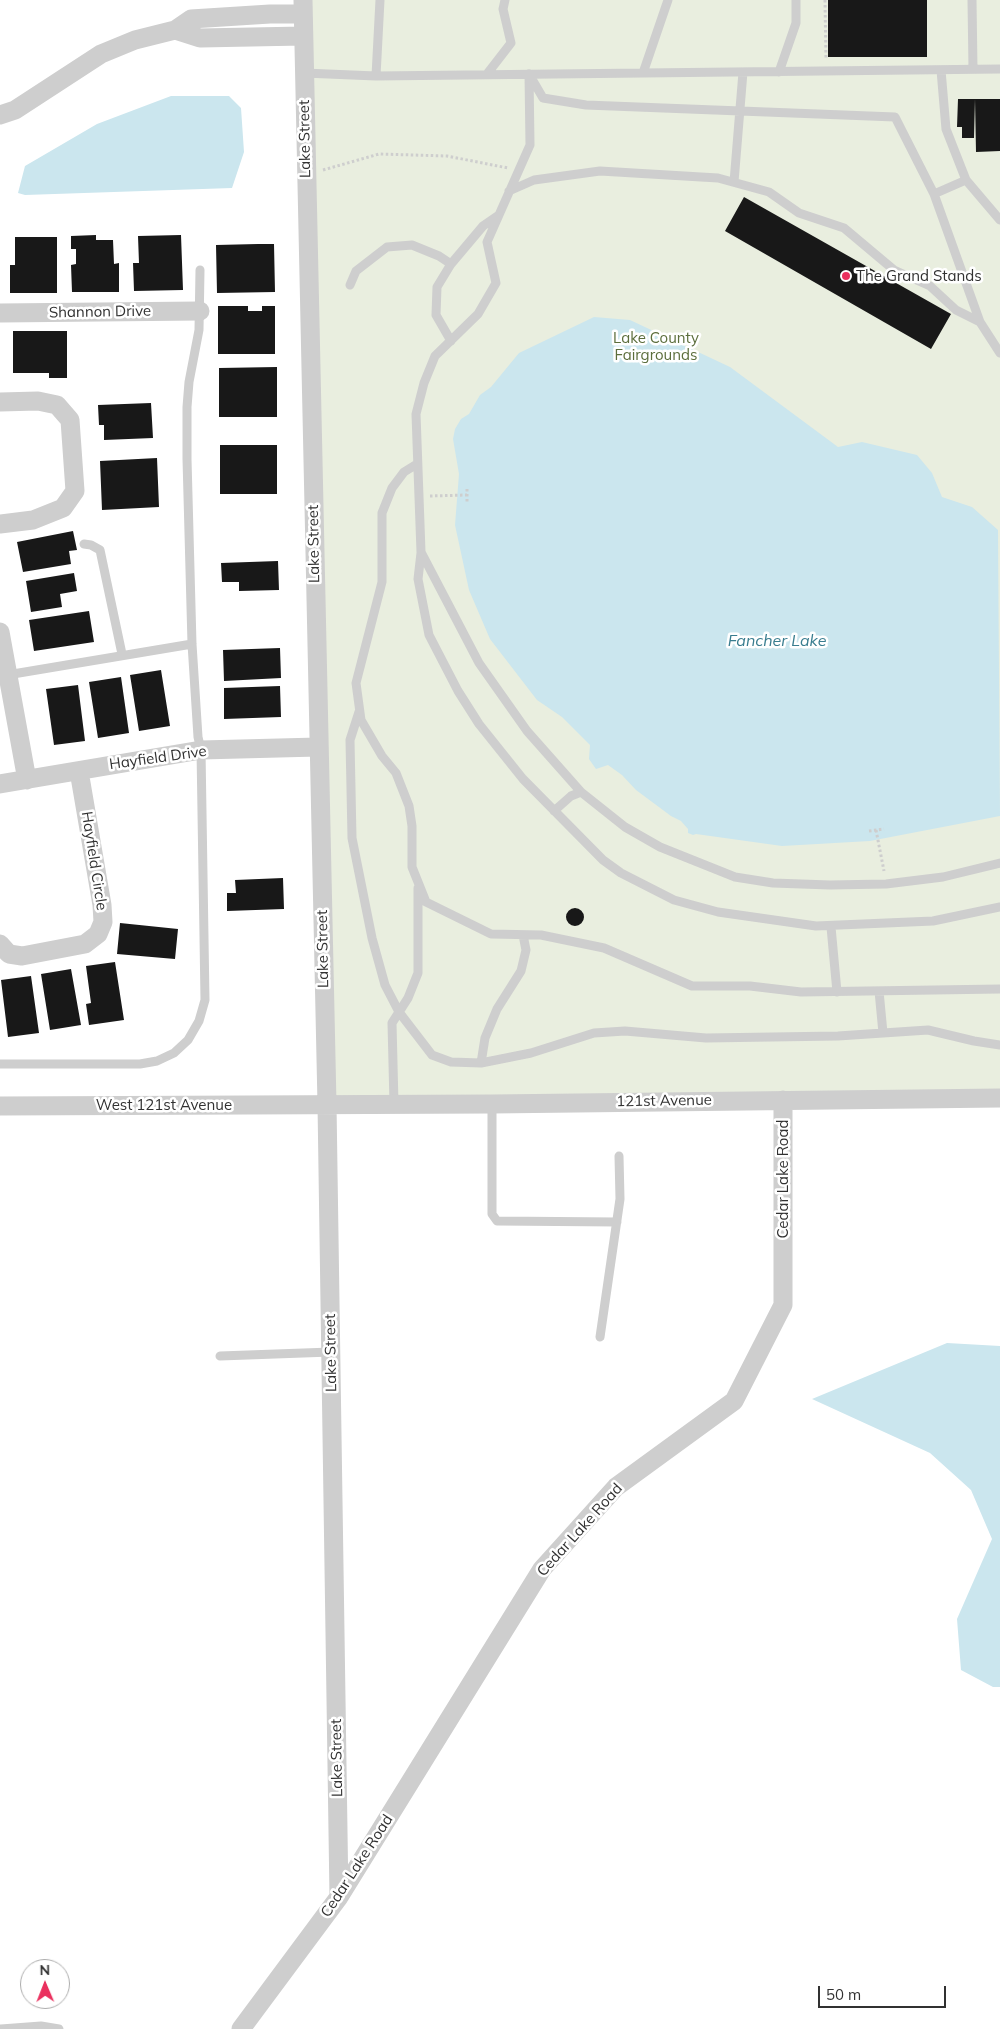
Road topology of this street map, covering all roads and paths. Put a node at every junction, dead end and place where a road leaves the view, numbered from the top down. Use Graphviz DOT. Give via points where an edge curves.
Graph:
graph roads {
  1 [pos="380,0"];
  2 [pos="505,0"];
  3 [pos="668,0"];
  4 [pos="796,0"];
  5 [pos="825,0"];
  6 [pos="972,0"];
  7 [pos="303,7"];
  8 [pos="175,30"];
  9 [pos="303,36"];
  10 [pos="973,69"];
  11 [pos="1000,69"];
  12 [pos="941,70"];
  13 [pos="825,71"];
  14 [pos="743,72"];
  15 [pos="779,72"];
  16 [pos="304,73"];
  17 [pos="643,73"];
  18 [pos="486,74"];
  19 [pos="529,74"];
  20 [pos="376,76"];
  21 [pos="740,110"];
  22 [pos="0,115"];
  23 [pos="518,171"];
  24 [pos="306,177"];
  25 [pos="966,180"];
  26 [pos="734,182"];
  27 [pos="509,191"];
  28 [pos="934,194"];
  29 [pos="499,214"];
  30 [pos="1000,220"];
  31 [pos="451,264"];
  32 [pos="200,270"];
  33 [pos="350,285"];
  34 [pos="200,311"];
  35 [pos="0,313"];
  36 [pos="980,322"];
  37 [pos="451,341"];
  38 [pos="1000,353"];
  39 [pos="0,402"];
  40 [pos="417,464"];
  41 [pos="467,489"];
  42 [pos="467,495"];
  43 [pos="418,496"];
  44 [pos="467,503"];
  45 [pos="0,524"];
  46 [pos="84,544"];
  47 [pos="421,552"];
  48 [pos="0,632"];
  49 [pos="192,644"];
  50 [pos="122,654"];
  51 [pos="4,676"];
  52 [pos="360,709"];
  53 [pos="318,747"];
  54 [pos="201,750"];
  55 [pos="79,771"];
  56 [pos="27,780"];
  57 [pos="0,784"];
  58 [pos="581,792"];
  59 [pos="554,811"];
  60 [pos="884,829"];
  61 [pos="876,830"];
  62 [pos="869,831"];
  63 [pos="1000,863"];
  64 [pos="418,883"];
  65 [pos="886,884"];
  66 [pos="1000,907"];
  67 [pos="831,927"];
  68 [pos="524,935"];
  69 [pos="0,944"];
  70 [pos="1000,989"];
  71 [pos="837,992"];
  72 [pos="879,992"];
  73 [pos="398,1012"];
  74 [pos="883,1034"];
  75 [pos="1000,1045"];
  76 [pos="482,1063"];
  77 [pos="0,1064"];
  78 [pos="1000,1098"];
  79 [pos="783,1100"];
  80 [pos="327,1104"];
  81 [pos="394,1104"];
  82 [pos="492,1104"];
  83 [pos="0,1106"];
  84 [pos="619,1156"];
  85 [pos="617,1222"];
  86 [pos="600,1337"];
  87 [pos="331,1352"];
  88 [pos="220,1356"];
  89 [pos="339,1897"];
  90 [pos="0,2029"];
  91 [pos="59,2029"];
  92 [pos="241,2029"];
  1 -- 20 [label="lane"];
  2 -- 18 [label="lane" via="503,9 511,43"];
  3 -- 17 [label="lane"];
  4 -- 15 [label="lane" via="796,23"];
  5 -- 13 [label="path"];
  6 -- 10 [label="lane"];
  7 -- 8 [label="street" via="191,20"];
  7 -- 9 [label="street, Lake Street"];
  8 -- 9 [label="street" via="200,38"];
  8 -- 22 [label="street" via="135,40 102,54 15,110"];
  9 -- 16 [label="street, Lake Street"];
  10 -- 11 [label="lane"];
  10 -- 12 [label="lane"];
  12 -- 13 [label="lane"];
  12 -- 25 [label="lane" via="946,129"];
  13 -- 15 [label="lane"];
  14 -- 15 [label="lane"];
  14 -- 17 [label="lane"];
  14 -- 21 [label="lane"];
  16 -- 20 [label="lane"];
  16 -- 24 [label="street, Lake Street"];
  17 -- 19 [label="lane"];
  18 -- 19 [label="lane"];
  18 -- 20 [label="lane"];
  19 -- 21 [label="lane" via="543,98 586,105"];
  19 -- 23 [label="lane" via="530,144"];
  21 -- 26 [label="lane"];
  21 -- 28 [label="lane" via="895,117"];
  23 -- 24 [label="path" via="447,156 379,154"];
  23 -- 27 [label="lane"];
  24 -- 53 [label="street, Lake Street"];
  25 -- 28 [label="lane"];
  25 -- 30 [label="lane"];
  26 -- 27 [label="lane" via="718,178 600,171 534,180"];
  26 -- 36 [label="lane" via="769,192 799,213 844,228 894,270 930,286 956,310"];
  27 -- 29 [label="lane"];
  28 -- 36 [label="lane"];
  29 -- 31 [label="lane" via="483,226"];
  29 -- 37 [label="lane" via="487,242 496,283 478,314"];
  31 -- 33 [label="lane" via="412,245 387,248 356,271"];
  31 -- 37 [label="lane" via="437,287 435,300 436,315"];
  32 -- 34 [label="lane"];
  34 -- 35 [label="street, Shannon Drive"];
  34 -- 49 [label="lane" via="187,406"];
  36 -- 38 [label="lane"];
  37 -- 40 [label="lane" via="434,356 424,383 416,414"];
  39 -- 45 [label="street" via="57,405 70,420 75,492 63,508 33,520"];
  40 -- 43 [label="lane"];
  40 -- 52 [label="lane" via="404,472 392,488 382,513 382,582 356,683"];
  41 -- 42 [label="path"];
  42 -- 43 [label="path"];
  42 -- 44 [label="path"];
  43 -- 47 [label="lane"];
  46 -- 50 [label="lane" via="100,550"];
  47 -- 58 [label="lane" via="479,663 526,731"];
  47 -- 59 [label="lane" via="418,579 422,606 429,635 443,664 500,752"];
  48 -- 51 [label="street"];
  49 -- 50 [label="lane"];
  49 -- 54 [label="lane"];
  50 -- 51 [label="lane"];
  51 -- 56 [label="street"];
  52 -- 64 [label="lane" via="361,720 396,773 409,806 412,867"];
  52 -- 73 [label="lane" via="350,740 352,838 372,938 385,985"];
  53 -- 54 [label="street, Hayfield Drive"];
  53 -- 80 [label="street, Lake Street"];
  54 -- 55 [label="street, Hayfield Drive"];
  54 -- 77 [label="lane" via="205,1000 199,1021 188,1040 174,1053 140,1064"];
  55 -- 56 [label="street, Hayfield Drive"];
  55 -- 69 [label="street, Hayfield Circle" via="102,905 103,922 98,934 85,944 22,956 9,954"];
  56 -- 57 [label="street, Hayfield Drive"];
  58 -- 59 [label="lane"];
  58 -- 65 [label="lane" via="625,827 660,847 735,877 773,883"];
  59 -- 67 [label="lane" via="609,864 643,886 674,900 773,922"];
  60 -- 61 [label="path"];
  61 -- 62 [label="path"];
  61 -- 65 [label="path"];
  63 -- 65 [label="lane" via="943,877"];
  64 -- 68 [label="lane" via="426,902 490,934"];
  64 -- 73 [label="lane" via="418,973 408,998"];
  66 -- 67 [label="lane" via="933,921"];
  67 -- 71 [label="lane"];
  68 -- 71 [label="lane" via="604,948 692,986"];
  68 -- 76 [label="lane" via="526,950 521,971 497,1009 485,1038"];
  70 -- 72 [label="lane"];
  71 -- 72 [label="lane"];
  72 -- 74 [label="lane"];
  73 -- 76 [label="lane" via="432,1056 451,1062"];
  73 -- 81 [label="lane" via="392,1022"];
  74 -- 75 [label="lane" via="928,1030"];
  74 -- 76 [label="lane" via="706,1038 594,1033 531,1053"];
  78 -- 79 [label="street, 121st Avenue"];
  79 -- 82 [label="street, 121st Avenue"];
  79 -- 89 [label="street, Cedar Lake Road" via="783,1305 734,1400 616,1487 542,1569"];
  80 -- 81 [label="street, 121st Avenue"];
  80 -- 83 [label="street, West 121st Avenue"];
  80 -- 87 [label="street, Lake Street"];
  81 -- 82 [label="street, 121st Avenue"];
  82 -- 85 [label="lane" via="492,1214 497,1221"];
  84 -- 85 [label="lane"];
  85 -- 86 [label="lane"];
  87 -- 88 [label="lane"];
  87 -- 89 [label="street, Lake Street"];
  89 -- 92 [label="street, Cedar Lake Road"];
  90 -- 91 [label="lane" via="41,2026"];
}
